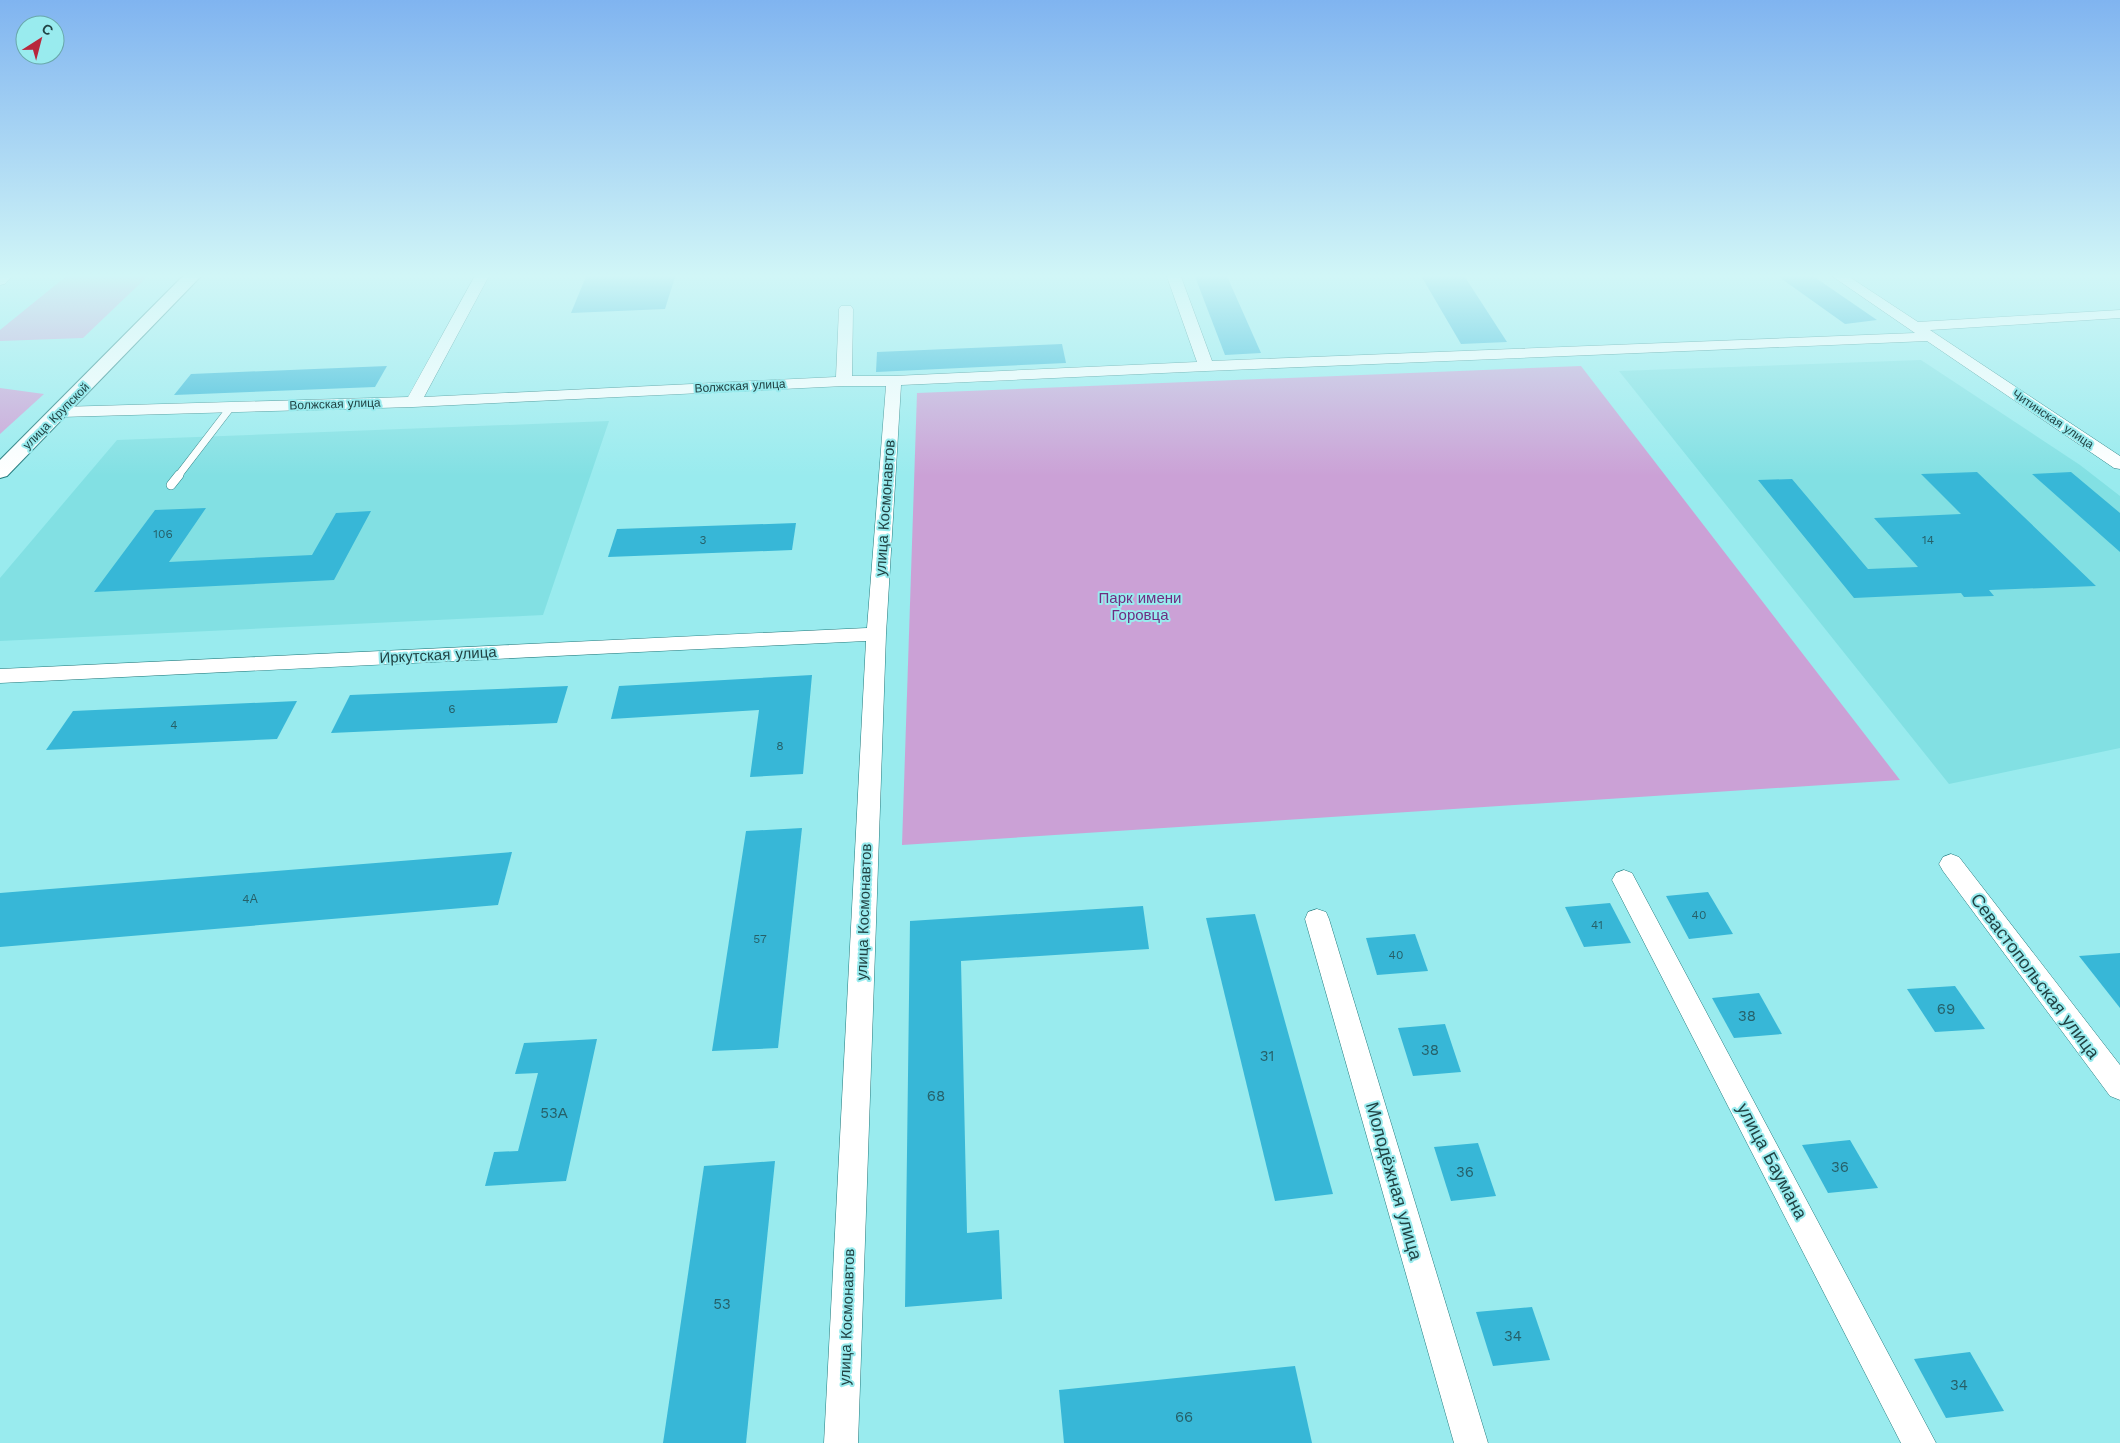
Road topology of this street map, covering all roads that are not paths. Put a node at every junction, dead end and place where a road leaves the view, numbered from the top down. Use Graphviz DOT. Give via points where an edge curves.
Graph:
graph roads {
  1 [pos="129,341"];
  2 [pos="447,341"];
  3 [pos="845,341"];
  4 [pos="1197,341"];
  5 [pos="1821,341"];
  6 [pos="1936,341"];
  7 [pos="1206,366"];
  8 [pos="844,380"];
  9 [pos="894,381"];
  10 [pos="414,402"];
  11 [pos="231,407"];
  12 [pos="60,412"];
  13 [pos="2120,464"];
  14 [pos="0,472"];
  15 [pos="171,484"];
  16 [pos="876,634"];
  17 [pos="0,676"];
  18 [pos="1951,864"];
  19 [pos="1624,880"];
  20 [pos="1318,919"];
  21 [pos="2120,1087"];
  22 [pos="841,1443"];
  23 [pos="1471,1443"];
  24 [pos="1920,1443"];
  1 -- 12 [label="street, улица Крупской"];
  2 -- 10 [label="street"];
  3 -- 8 [label="street"];
  4 -- 7 [label="street"];
  5 -- 7 [label="street, Волжская улица"];
  6 -- 13 [label="street, Читинская улица"];
  7 -- 9 [label="street, Волжская улица"];
  8 -- 9 [label="street, Волжская улица"];
  8 -- 10 [label="street, Волжская улица"];
  9 -- 16 [label="street, улица Космонавтов"];
  10 -- 11 [label="street, Волжская улица"];
  11 -- 12 [label="street, Волжская улица"];
  11 -- 15 [label="lane"];
  12 -- 14 [label="street, улица Крупской"];
  16 -- 17 [label="street, Иркутская улица"];
  16 -- 22 [label="street, улица Космонавтов"];
  18 -- 21 [label="street, Севастопольская улица"];
  19 -- 24 [label="street, улица Баумана"];
  20 -- 23 [label="street, Молодёжная улица"];
}
